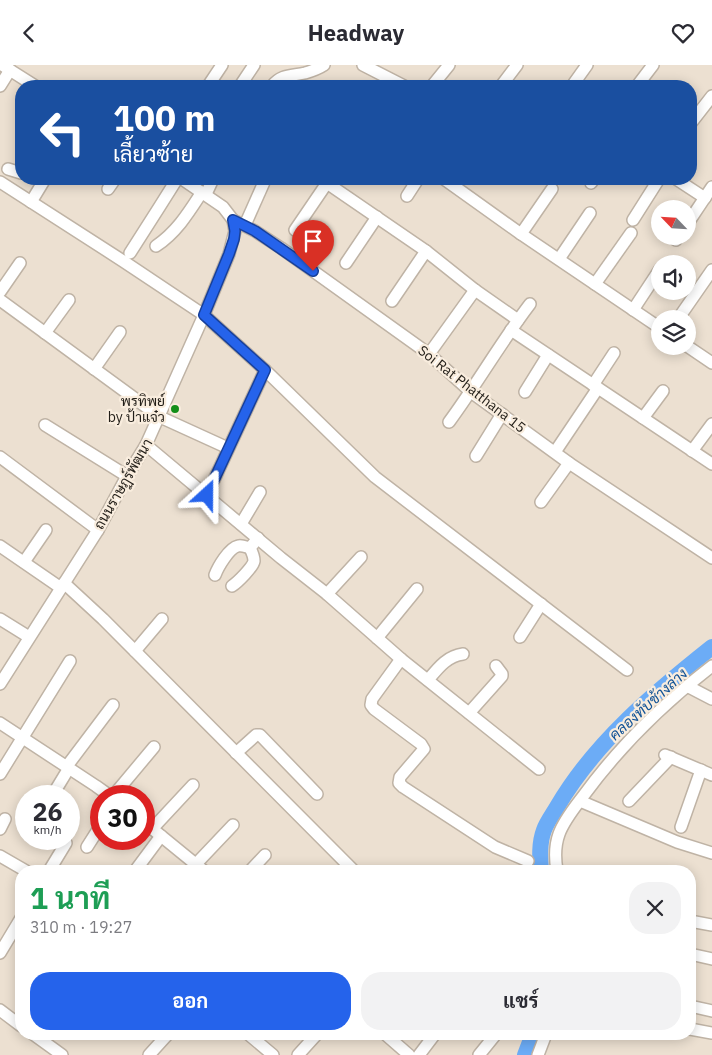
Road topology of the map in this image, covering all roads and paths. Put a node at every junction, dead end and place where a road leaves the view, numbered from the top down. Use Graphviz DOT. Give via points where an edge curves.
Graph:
graph roads {
  1 [pos="222,65"];
  2 [pos="254,65"];
  3 [pos="324,65"];
  4 [pos="363,65"];
  5 [pos="448,65"];
  6 [pos="517,65"];
  7 [pos="588,65"];
  8 [pos="653,65"];
  9 [pos="6,68"];
  10 [pos="25,80"];
  11 [pos="212,80"];
  12 [pos="244,80"];
  13 [pos="278,80"];
  14 [pos="392,80"];
  15 [pos="437,80"];
  16 [pos="506,80"];
  17 [pos="577,80"];
  18 [pos="642,80"];
  19 [pos="0,86"];
  20 [pos="712,96"];
  21 [pos="697,115"];
  22 [pos="8,169"];
  23 [pos="15,171"];
  24 [pos="0,182"];
  25 [pos="41,185"];
  26 [pos="173,185"];
  27 [pos="191,185"];
  28 [pos="209,185"];
  29 [pos="263,185"];
  30 [pos="322,185"];
  31 [pos="330,185"];
  32 [pos="414,185"];
  33 [pos="452,185"];
  34 [pos="655,185"];
  35 [pos="686,185"];
  36 [pos="712,187"];
  37 [pos="552,189"];
  38 [pos="204,193"];
  39 [pos="407,196"];
  40 [pos="705,197"];
  41 [pos="30,202"];
  42 [pos="696,211"];
  43 [pos="590,213"];
  44 [pos="377,217"];
  45 [pos="233,220"];
  46 [pos="633,220"];
  47 [pos="245,225"];
  48 [pos="295,230"];
  49 [pos="631,233"];
  50 [pos="521,234"];
  51 [pos="156,246"];
  52 [pos="426,251"];
  53 [pos="130,253"];
  54 [pos="559,259"];
  55 [pos="20,263"];
  56 [pos="346,263"];
  57 [pos="712,270"];
  58 [pos="651,283"];
  59 [pos="595,284"];
  60 [pos="475,290"];
  61 [pos="0,292"];
  62 [pos="0,300"];
  63 [pos="68,300"];
  64 [pos="392,301"];
  65 [pos="530,304"];
  66 [pos="633,310"];
  67 [pos="684,310"];
  68 [pos="204,315"];
  69 [pos="651,322"];
  70 [pos="514,325"];
  71 [pos="120,332"];
  72 [pos="45,333"];
  73 [pos="696,352"];
  74 [pos="614,353"];
  75 [pos="429,354"];
  76 [pos="548,355"];
  77 [pos="711,362"];
  78 [pos="94,369"];
  79 [pos="265,370"];
  80 [pos="595,387"];
  81 [pos="471,391"];
  82 [pos="663,391"];
  83 [pos="525,392"];
  84 [pos="502,414"];
  85 [pos="160,417"];
  86 [pos="643,419"];
  87 [pos="449,422"];
  88 [pos="712,424"];
  89 [pos="45,425"];
  90 [pos="146,445"];
  91 [pos="228,448"];
  92 [pos="692,451"];
  93 [pos="555,452"];
  94 [pos="476,456"];
  95 [pos="0,457"];
  96 [pos="569,463"];
  97 [pos="712,464"];
  98 [pos="127,476"];
  99 [pos="260,492"];
  100 [pos="207,495"];
  101 [pos="541,503"];
  102 [pos="241,524"];
  103 [pos="46,530"];
  104 [pos="98,530"];
  105 [pos="258,538"];
  106 [pos="0,546"];
  107 [pos="250,549"];
  108 [pos="361,557"];
  109 [pos="712,558"];
  110 [pos="24,562"];
  111 [pos="216,575"];
  112 [pos="62,585"];
  113 [pos="232,586"];
  114 [pos="417,589"];
  115 [pos="327,594"];
  116 [pos="541,604"];
  117 [pos="0,619"];
  118 [pos="162,619"];
  119 [pos="29,637"];
  120 [pos="520,637"];
  121 [pos="377,638"];
  122 [pos="135,651"];
  123 [pos="463,654"];
  124 [pos="401,659"];
  125 [pos="70,661"];
  126 [pos="496,665"];
  127 [pos="712,666"];
  128 [pos="627,670"];
  129 [pos="428,680"];
  130 [pos="0,684"];
  131 [pos="688,686"];
  132 [pos="712,699"];
  133 [pos="112,705"];
  134 [pos="469,713"];
  135 [pos="0,723"];
  136 [pos="22,737"];
  137 [pos="154,747"];
  138 [pos="236,753"];
  139 [pos="68,767"];
  140 [pos="539,769"];
  141 [pos="700,770"];
  142 [pos="0,774"];
  143 [pos="712,775"];
  144 [pos="58,785"];
  145 [pos="95,785"];
  146 [pos="121,785"];
  147 [pos="193,785"];
  148 [pos="317,794"];
  149 [pos="580,801"];
  150 [pos="629,801"];
  151 [pos="233,825"];
  152 [pos="155,826"];
  153 [pos="681,827"];
  154 [pos="155,831"];
  155 [pos="90,842"];
  156 [pos="87,847"];
  157 [pos="62,850"];
  158 [pos="144,850"];
  159 [pos="712,853"];
  160 [pos="265,855"];
  161 [pos="0,856"];
  162 [pos="53,856"];
  163 [pos="528,861"];
  164 [pos="16,865"];
  165 [pos="48,865"];
  166 [pos="53,865"];
  167 [pos="137,865"];
  168 [pos="197,865"];
  169 [pos="205,865"];
  170 [pos="256,865"];
  171 [pos="348,865"];
  172 [pos="556,865"];
  173 [pos="15,918"];
  174 [pos="696,922"];
  175 [pos="712,925"];
  176 [pos="15,928"];
  177 [pos="0,942"];
  178 [pos="0,953"];
  179 [pos="696,955"];
  180 [pos="712,959"];
  181 [pos="696,1007"];
  182 [pos="0,1010"];
  183 [pos="712,1011"];
  184 [pos="15,1021"];
  185 [pos="696,1030"];
  186 [pos="712,1033"];
  187 [pos="41,1040"];
  188 [pos="163,1040"];
  189 [pos="255,1040"];
  190 [pos="312,1040"];
  191 [pos="392,1040"];
  192 [pos="431,1040"];
  193 [pos="491,1040"];
  194 [pos="544,1040"];
  195 [pos="62,1055"];
  196 [pos="149,1055"];
  197 [pos="273,1055"];
  198 [pos="298,1055"];
  199 [pos="409,1055"];
  200 [pos="420,1055"];
  201 [pos="479,1055"];
  202 [pos="538,1055"];
  1 -- 11 [label="street"];
  2 -- 12 [label="street"];
  3 -- 13 [label="street"];
  4 -- 14 [label="street"];
  5 -- 15 [label="street"];
  6 -- 16 [label="street"];
  7 -- 17 [label="street"];
  8 -- 18 [label="street"];
  9 -- 10 [label="street"];
  9 -- 19 [label="street"];
  20 -- 21 [label="street"];
  22 -- 23 [label="street"];
  24 -- 41 [label="street"];
  25 -- 41 [label="street"];
  26 -- 53 [label="street"];
  27 -- 38 [label="street"];
  28 -- 38 [label="street"];
  29 -- 47 [label="street"];
  30 -- 48 [label="street"];
  31 -- 44 [label="street"];
  32 -- 39 [label="street"];
  33 -- 50 [label="street"];
  34 -- 46 [label="street"];
  35 -- 40 [label="street"];
  36 -- 40 [label="street"];
  37 -- 50 [label="street"];
  38 -- 45 [label="street" via="223,207"];
  38 -- 51 [label="street" via="173,232"];
  40 -- 42 [label="street"];
  41 -- 68 [label="street"];
  43 -- 54 [label="street"];
  44 -- 52 [label="street"];
  44 -- 56 [label="street"];
  45 -- 47 [label="street, Soi Rat Phatthana 15"];
  45 -- 68 [label="street, ถนนราษฏร์พัฒนา" via="234,239"];
  47 -- 75 [label="street, Soi Rat Phatthana 15"];
  49 -- 59 [label="street"];
  50 -- 54 [label="street"];
  52 -- 60 [label="street"];
  52 -- 64 [label="street"];
  54 -- 59 [label="street"];
  55 -- 61 [label="street"];
  57 -- 67 [label="street"];
  58 -- 66 [label="street"];
  59 -- 66 [label="street"];
  60 -- 70 [label="street"];
  60 -- 75 [label="street"];
  62 -- 72 [label="street"];
  63 -- 72 [label="street"];
  65 -- 70 [label="street"];
  66 -- 69 [label="street"];
  68 -- 79 [label="street"];
  68 -- 85 [label="street, ถนนราษฏร์พัฒนา"];
  70 -- 76 [label="street"];
  70 -- 81 [label="street"];
  71 -- 78 [label="street"];
  72 -- 78 [label="street"];
  73 -- 77 [label="street"];
  74 -- 80 [label="street"];
  75 -- 81 [label="street, Soi Rat Phatthana 15"];
  76 -- 80 [label="street"];
  76 -- 83 [label="street"];
  78 -- 85 [label="street"];
  79 -- 91 [label="street"];
  79 -- 116 [label="street" via="375,477"];
  80 -- 86 [label="street"];
  80 -- 93 [label="street"];
  81 -- 84 [label="street, Soi Rat Phatthana 15"];
  81 -- 87 [label="street"];
  82 -- 86 [label="street"];
  84 -- 93 [label="street, Soi Rat Phatthana 15"];
  84 -- 94 [label="street"];
  85 -- 90 [label="street, ถนนราษฏร์พัฒนา"];
  85 -- 91 [label="street"];
  86 -- 92 [label="street"];
  88 -- 92 [label="street"];
  89 -- 98 [label="street"];
  90 -- 98 [label="street, ถนนราษฏร์พัฒนา"];
  90 -- 100 [label="street"];
  91 -- 100 [label="street"];
  92 -- 97 [label="street"];
  93 -- 96 [label="street, Soi Rat Phatthana 15"];
  95 -- 104 [label="street"];
  96 -- 101 [label="street"];
  96 -- 109 [label="street, Soi Rat Phatthana 15"];
  98 -- 104 [label="street, ถนนราษฏร์พัฒนา"];
  99 -- 102 [label="street"];
  100 -- 102 [label="street"];
  102 -- 105 [label="street"];
  103 -- 110 [label="street"];
  104 -- 112 [label="street, ถนนราษฏร์พัฒนา"];
  105 -- 107 [label="street"];
  105 -- 115 [label="street"];
  106 -- 110 [label="street"];
  107 -- 111 [label="street" via="234,548"];
  107 -- 113 [label="street" via="253,565"];
  108 -- 115 [label="street"];
  110 -- 112 [label="street"];
  112 -- 119 [label="street, ถนนราษฏร์พัฒนา"];
  112 -- 122 [label="street"];
  114 -- 121 [label="street"];
  115 -- 121 [label="street"];
  116 -- 120 [label="street"];
  116 -- 128 [label="street"];
  117 -- 119 [label="street"];
  118 -- 122 [label="street"];
  119 -- 130 [label="street, ถนนราษฏร์พัฒนา"];
  121 -- 124 [label="street"];
  122 -- 138 [label="street"];
  123 -- 129 [label="street" via="448,659"];
  124 -- 129 [label="street"];
  124 -- 163 [label="street" via="371,705 422,744 424,749 400,777 399,783 495,847"];
  125 -- 136 [label="street"];
  126 -- 134 [label="street" via="502,676"];
  127 -- 131 [label="street"];
  129 -- 134 [label="street"];
  131 -- 132 [label="street"];
  131 -- 149 [label="street" via="624,746"];
  133 -- 139 [label="street"];
  134 -- 140 [label="street"];
  135 -- 136 [label="street"];
  136 -- 139 [label="street"];
  136 -- 142 [label="street"];
  137 -- 146 [label="street"];
  138 -- 148 [label="street" via="260,735"];
  138 -- 171 [label="street"];
  139 -- 144 [label="street"];
  139 -- 145 [label="street"];
  141 -- 143 [label="street"];
  141 -- 150 [label="street" via="668,756"];
  141 -- 153 [label="street"];
  147 -- 152 [label="street"];
  149 -- 159 [label="street" via="677,842"];
  149 -- 172 [label="street" via="559,835"];
  151 -- 169 [label="street"];
  154 -- 168 [label="street"];
  155 -- 156 [label="street"];
  157 -- 166 [label="street"];
  158 -- 167 [label="street"];
  160 -- 170 [label="street"];
  161 -- 164 [label="street"];
  162 -- 165 [label="street"];
  173 -- 177 [label="street"];
  174 -- 175 [label="street"];
  176 -- 178 [label="street"];
  179 -- 180 [label="street"];
  181 -- 183 [label="street"];
  182 -- 184 [label="street"];
  185 -- 186 [label="street"];
  187 -- 195 [label="street"];
  188 -- 196 [label="street"];
  189 -- 197 [label="street"];
  190 -- 198 [label="street"];
  191 -- 199 [label="street"];
  192 -- 200 [label="street"];
  193 -- 201 [label="street"];
  194 -- 202 [label="street"];
}
